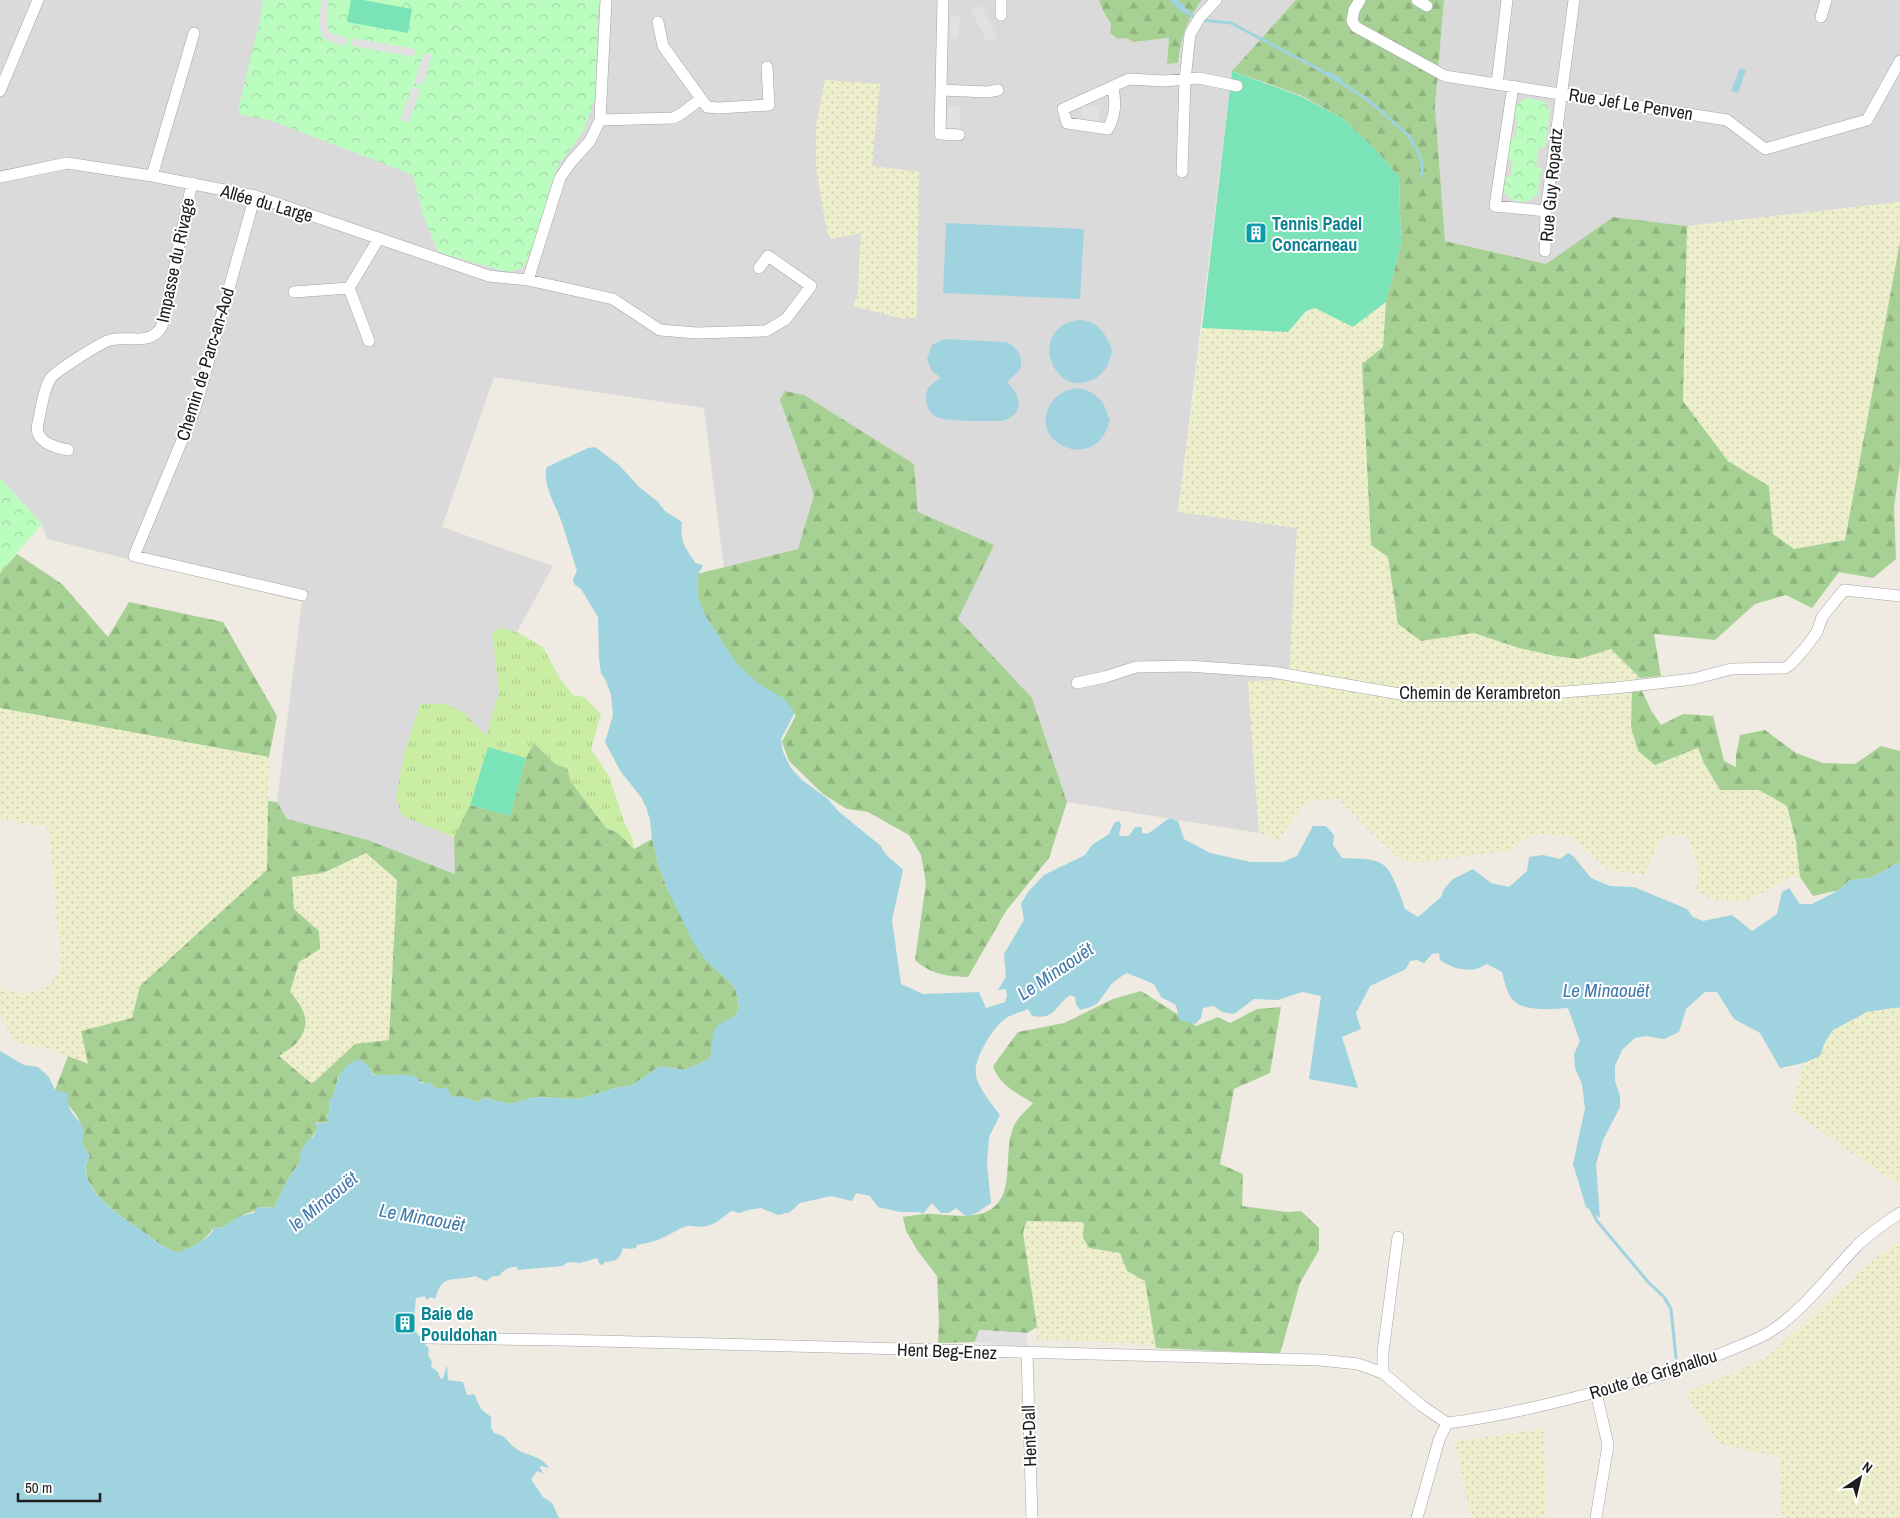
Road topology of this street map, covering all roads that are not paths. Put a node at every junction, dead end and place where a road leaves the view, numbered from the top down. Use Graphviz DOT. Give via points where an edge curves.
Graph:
graph roads {
  1 [pos="38,0"];
  2 [pos="606,0"];
  3 [pos="944,0"];
  4 [pos="1001,0"];
  5 [pos="1216,0"];
  6 [pos="1360,0"];
  7 [pos="1507,0"];
  8 [pos="1574,0"];
  9 [pos="1826,0"];
  10 [pos="1001,15"];
  11 [pos="1821,16"];
  12 [pos="658,22"];
  13 [pos="194,33"];
  14 [pos="1900,60"];
  15 [pos="767,67"];
  16 [pos="1185,80"];
  17 [pos="1497,84"];
  18 [pos="1237,86"];
  19 [pos="1513,86"];
  20 [pos="1112,87"];
  21 [pos="941,90"];
  22 [pos="998,90"];
  23 [pos="0,91"];
  24 [pos="1560,93"];
  25 [pos="701,99"];
  26 [pos="600,120"];
  27 [pos="959,135"];
  28 [pos="1182,172"];
  29 [pos="152,176"];
  30 [pos="0,177"];
  31 [pos="192,183"];
  32 [pos="255,196"];
  33 [pos="1546,211"];
  34 [pos="379,238"];
  35 [pos="1545,251"];
  36 [pos="759,268"];
  37 [pos="528,280"];
  38 [pos="349,288"];
  39 [pos="294,292"];
  40 [pos="369,341"];
  41 [pos="68,450"];
  42 [pos="302,595"];
  43 [pos="1900,596"];
  44 [pos="1077,683"];
  45 [pos="1900,1213"];
  46 [pos="1398,1237"];
  47 [pos="427,1338"];
  48 [pos="1027,1353"];
  49 [pos="1383,1373"];
  50 [pos="1596,1392"];
  51 [pos="1447,1423"];
  52 [pos="1032,1518"];
  53 [pos="1417,1518"];
  54 [pos="1596,1518"];
  1 -- 23 [label="street"];
  2 -- 26 [label="street"];
  3 -- 21 [label="street"];
  4 -- 10 [label="street"];
  5 -- 16 [label="street" via="1190,34"];
  6 -- 17 [label="street, Rue Jef Le Penven" via="1352,21 1356,27 1445,76"];
  7 -- 17 [label="street"];
  8 -- 24 [label="street, Rue Guy Ropartz"];
  9 -- 11 [label="street"];
  12 -- 25 [label="street" via="663,46"];
  13 -- 29 [label="street"];
  14 -- 24 [label="street, Rue Jef Le Penven" via="1866,120 1765,149 1727,120"];
  15 -- 25 [label="street" via="770,105 718,108 707,106"];
  16 -- 18 [label="street" via="1199,78"];
  16 -- 20 [label="street" via="1129,79"];
  16 -- 28 [label="street"];
  17 -- 19 [label="street, Rue Jef Le Penven"];
  19 -- 24 [label="street, Rue Jef Le Penven"];
  19 -- 33 [label="street" via="1495,206"];
  20 -- 20 [label="street" via="1063,109 1068,123 1108,129 1116,98"];
  21 -- 22 [label="street"];
  21 -- 27 [label="street" via="940,134"];
  24 -- 33 [label="street, Rue Guy Ropartz"];
  25 -- 26 [label="street" via="673,118"];
  26 -- 37 [label="street" via="590,141 560,178"];
  29 -- 30 [label="street, Allée du Large" via="67,163"];
  29 -- 31 [label="street, Allée du Large"];
  31 -- 32 [label="street, Allée du Large"];
  31 -- 41 [label="street, Impasse du Rivage" via="158,333 148,339 106,341 56,372 48,382 37,428 48,445"];
  32 -- 34 [label="street, Allée du Large"];
  32 -- 42 [label="street, Chemin de Parc-an-Aod" via="195,409 134,556"];
  33 -- 35 [label="street, Rue Guy Ropartz"];
  34 -- 37 [label="street, Allée du Large" via="489,276"];
  34 -- 38 [label="street"];
  36 -- 37 [label="street, Allée du Large" via="768,256 811,286 786,319 766,331 698,333 660,330 613,299"];
  38 -- 39 [label="street"];
  38 -- 40 [label="street"];
  43 -- 44 [label="street, Chemin de Kerambreton" via="1844,590 1822,617 1817,632 1806,647 1785,668 1731,669 1693,679 1615,688 1526,695 1412,696 1272,672 1188,666 1136,666"];
  45 -- 50 [label="street, Route de Grignallou" via="1856,1247 1807,1301 1771,1331 1694,1365"];
  46 -- 49 [label="street"];
  47 -- 48 [label="street, Hent Beg-Enez"];
  48 -- 49 [label="street, Hent Beg-Enez" via="1320,1360 1358,1364"];
  48 -- 52 [label="street, Hent-Dall"];
  49 -- 51 [label="street, Hent Beg-Enez"];
  50 -- 51 [label="street, Route de Grignallou" via="1474,1420"];
  50 -- 54 [label="street" via="1608,1444"];
  51 -- 53 [label="street" via="1439,1440"];
}
